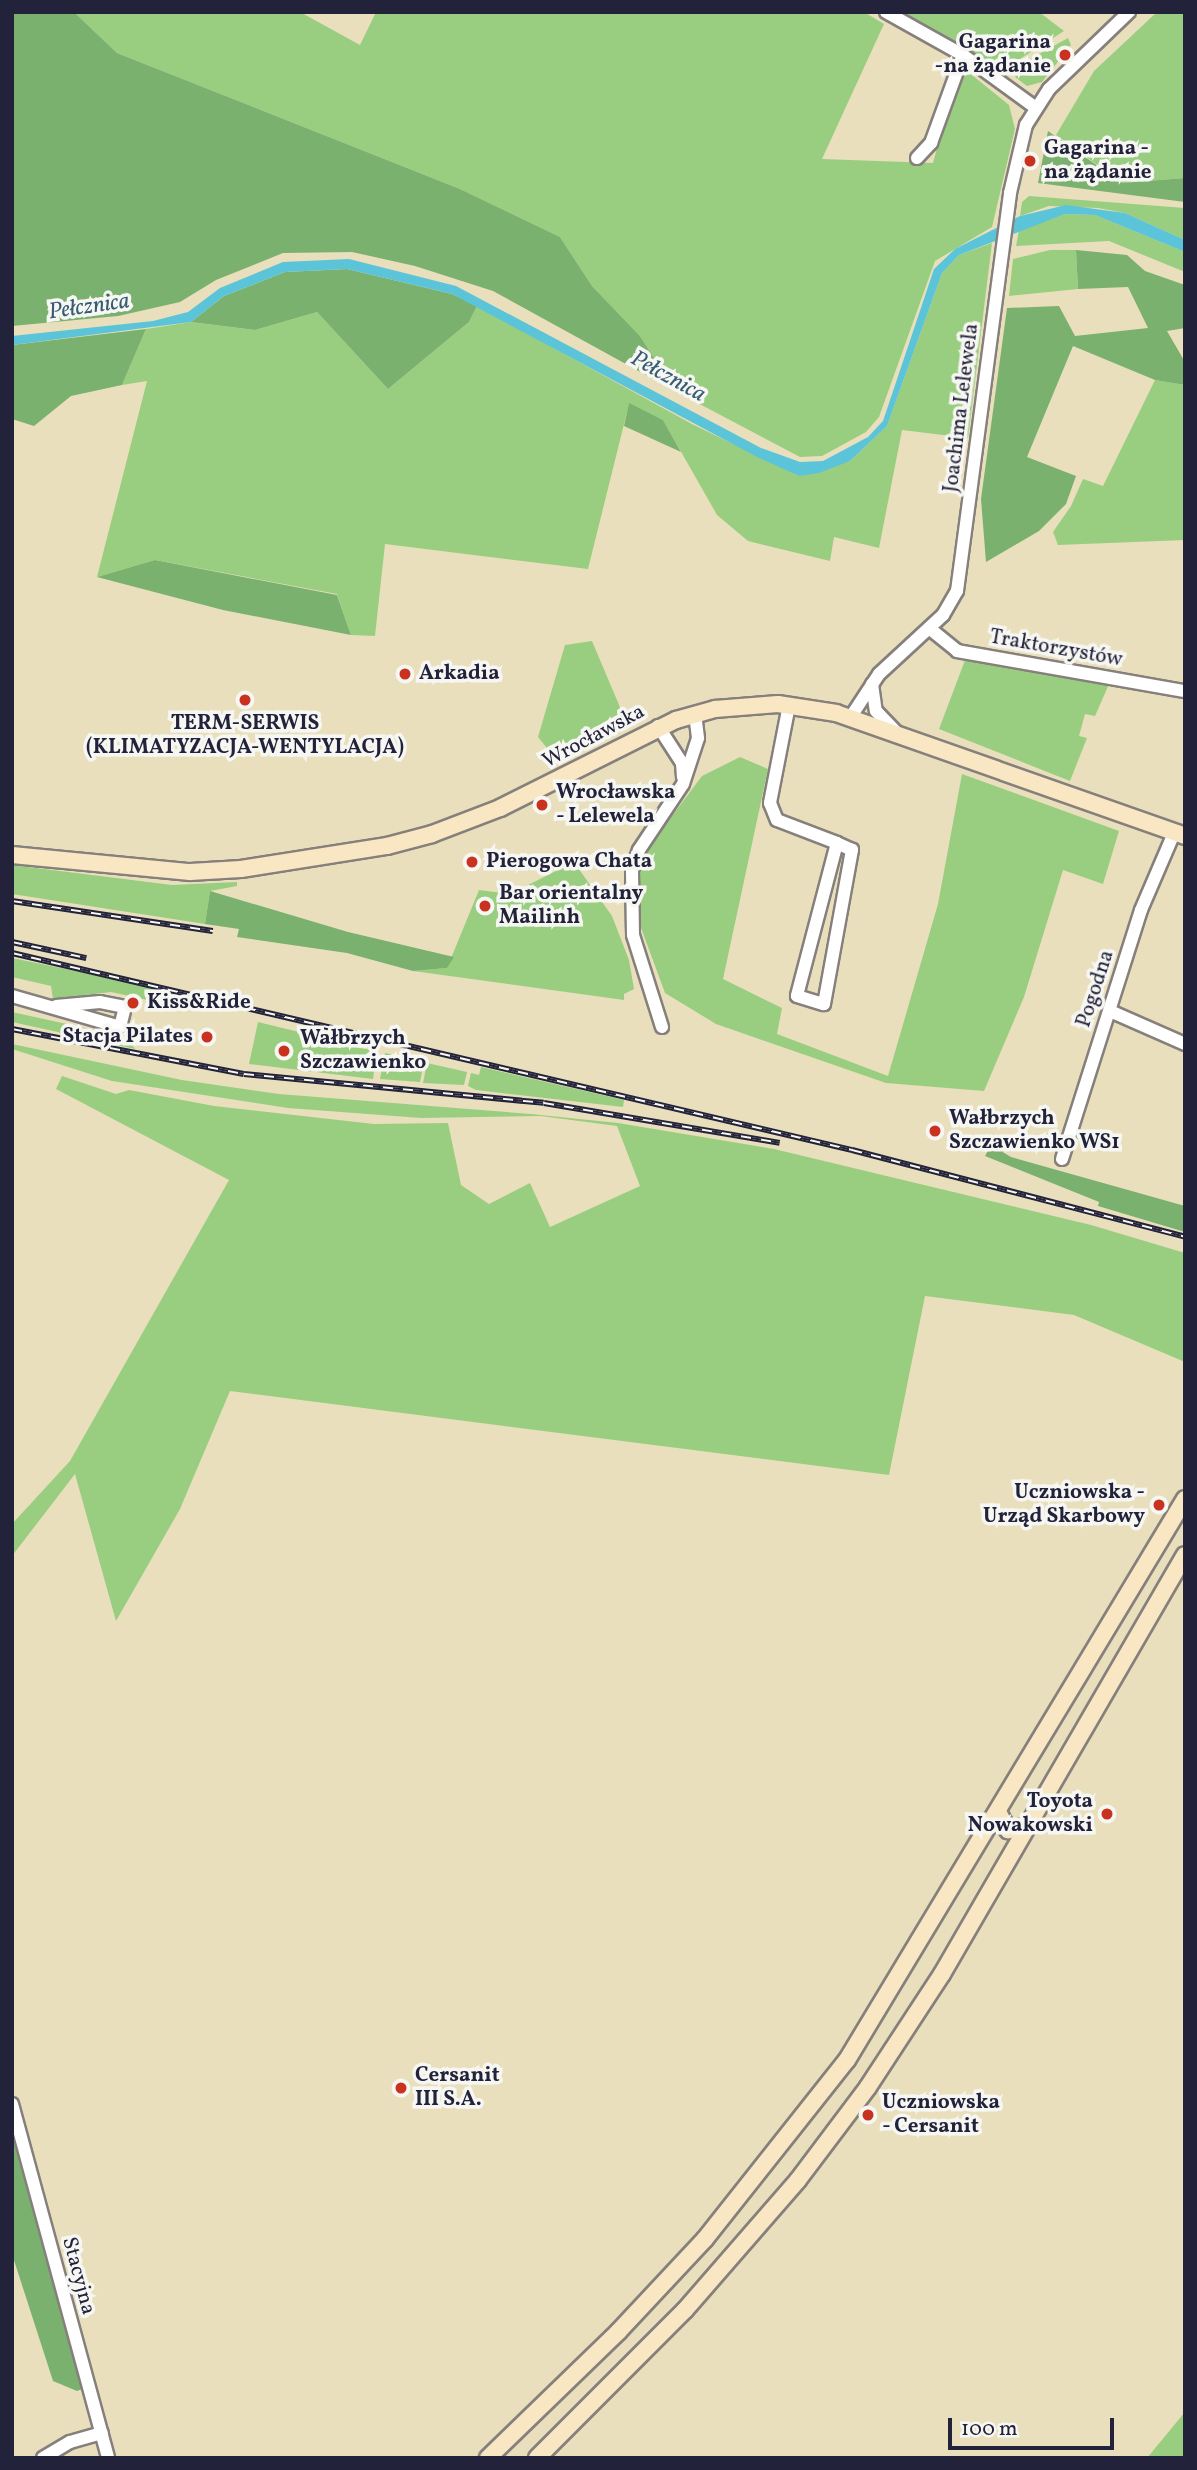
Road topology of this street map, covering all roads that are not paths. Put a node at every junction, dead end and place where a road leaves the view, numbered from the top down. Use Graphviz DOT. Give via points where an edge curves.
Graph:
graph roads {
  1 [pos="886,12"];
  2 [pos="1129,12"];
  3 [pos="962,55"];
  4 [pos="1035,108"];
  5 [pos="917,158"];
  6 [pos="929,628"];
  7 [pos="872,684"];
  8 [pos="1185,691"];
  9 [pos="789,705"];
  10 [pos="695,714"];
  11 [pos="850,718"];
  12 [pos="658,726"];
  13 [pos="904,738"];
  14 [pos="695,750"];
  15 [pos="676,752"];
  16 [pos="683,784"];
  17 [pos="1179,834"];
  18 [pos="837,844"];
  19 [pos="12,855"];
  20 [pos="825,898"];
  21 [pos="843,903"];
  22 [pos="813,945"];
  23 [pos="834,951"];
  24 [pos="12,996"];
  25 [pos="56,1006"];
  26 [pos="1110,1011"];
  27 [pos="662,1027"];
  28 [pos="1185,1044"];
  29 [pos="1062,1159"];
  30 [pos="1185,1500"];
  31 [pos="1185,1555"];
  32 [pos="998,1812"];
  33 [pos="1028,1826"];
  34 [pos="12,2104"];
  35 [pos="102,2433"];
  36 [pos="43,2458"];
  37 [pos="108,2458"];
  38 [pos="488,2458"];
  39 [pos="537,2458"];
  1 -- 3 [label="street"];
  2 -- 4 [label="street"];
  3 -- 4 [label="street"];
  3 -- 5 [label="street" via="931,143"];
  4 -- 6 [label="street, Joachima Lelewela" via="1015,159 957,591"];
  6 -- 7 [label="street, Joachima Lelewela"];
  6 -- 8 [label="street, Traktorzystów" via="957,651"];
  7 -- 11 [label="street, Joachima Lelewela"];
  7 -- 13 [label="street" via="876,711"];
  9 -- 10 [label="main road, Wrocławska" via="759,704"];
  9 -- 11 [label="main road, Wrocławska"];
  9 -- 18 [label="street" via="769,803 777,820"];
  10 -- 12 [label="main road, Wrocławska"];
  10 -- 14 [label="street"];
  11 -- 13 [label="main road, Wrocławska"];
  12 -- 15 [label="street"];
  12 -- 19 [label="main road, Wrocławska" via="500,808 387,846 190,872"];
  13 -- 17 [label="main road, Wrocławska"];
  14 -- 15 [label="street"];
  14 -- 16 [label="street"];
  15 -- 16 [label="street" via="682,763"];
  16 -- 27 [label="street" via="639,850 629,896 633,936"];
  17 -- 26 [label="street, Pogodna" via="1142,910"];
  18 -- 20 [label="street"];
  18 -- 21 [label="street" via="852,850"];
  20 -- 21 [label="street"];
  20 -- 22 [label="street"];
  21 -- 23 [label="street"];
  22 -- 23 [label="street"];
  22 -- 23 [label="street" via="797,996 824,1004"];
  24 -- 25 [label="street"];
  25 -- 25 [label="street" via="79,1018 120,1027 125,1007 73,1001"];
  26 -- 28 [label="street"];
  26 -- 29 [label="street, Pogodna"];
  30 -- 32 [label="main road"];
  31 -- 33 [label="main road"];
  32 -- 33 [label="main road" via="1008,1830"];
  32 -- 38 [label="main road" via="847,2060 777,2153 618,2332"];
  33 -- 39 [label="main road" via="942,1974 868,2087 798,2180 685,2310"];
  34 -- 35 [label="street, Stacyjna"];
  35 -- 36 [label="street" via="70,2442"];
  35 -- 37 [label="street, Stacyjna"];
}
